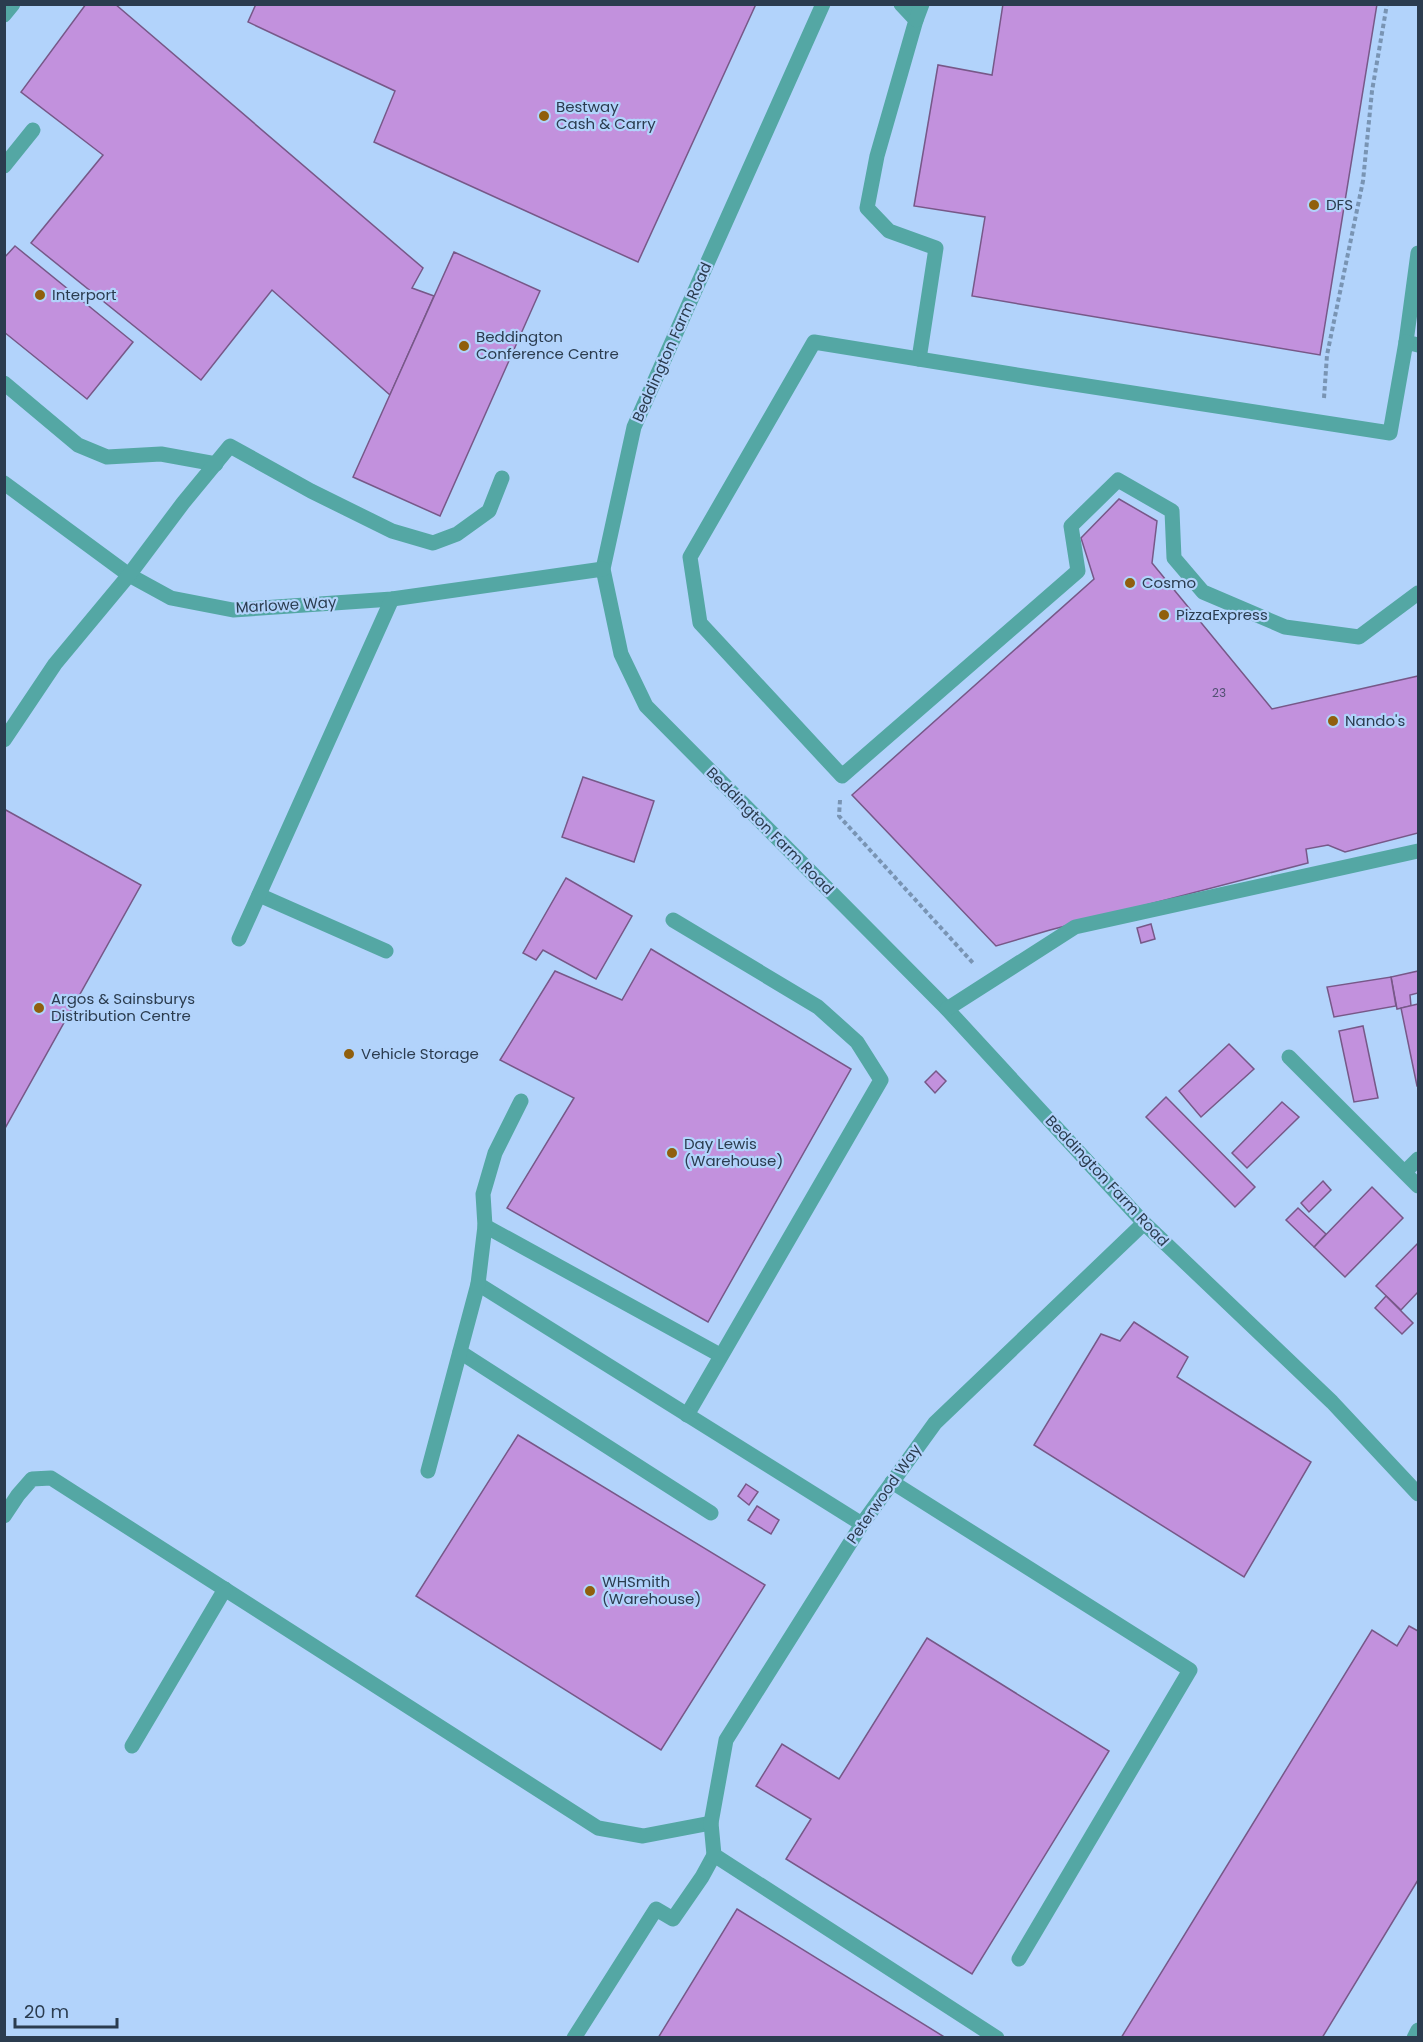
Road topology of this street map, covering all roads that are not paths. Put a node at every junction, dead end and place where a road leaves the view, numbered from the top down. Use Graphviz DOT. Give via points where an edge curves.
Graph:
graph roads {
  1 [pos="13,4"];
  2 [pos="823,4"];
  3 [pos="901,4"];
  4 [pos="922,4"];
  5 [pos="4,15"];
  6 [pos="916,20"];
  7 [pos="33,130"];
  8 [pos="4,166"];
  9 [pos="1419,254"];
  10 [pos="1412,344"];
  11 [pos="920,359"];
  12 [pos="4,383"];
  13 [pos="216,464"];
  14 [pos="502,478"];
  15 [pos="4,483"];
  16 [pos="603,569"];
  17 [pos="129,575"];
  18 [pos="1419,593"];
  19 [pos="392,599"];
  20 [pos="4,740"];
  21 [pos="1419,851"];
  22 [pos="259,895"];
  23 [pos="673,920"];
  24 [pos="238,939"];
  25 [pos="386,951"];
  26 [pos="947,1009"];
  27 [pos="1289,1058"];
  28 [pos="521,1101"];
  29 [pos="1419,1160"];
  30 [pos="1405,1172"];
  31 [pos="1419,1186"];
  32 [pos="1144,1223"];
  33 [pos="485,1226"];
  34 [pos="478,1284"];
  35 [pos="460,1352"];
  36 [pos="720,1355"];
  37 [pos="687,1415"];
  38 [pos="428,1471"];
  39 [pos="892,1482"];
  40 [pos="1419,1494"];
  41 [pos="711,1513"];
  42 [pos="4,1516"];
  43 [pos="862,1524"];
  44 [pos="225,1589"];
  45 [pos="132,1746"];
  46 [pos="711,1823"];
  47 [pos="714,1855"];
  48 [pos="1019,1959"];
  49 [pos="1419,2030"];
  50 [pos="574,2037"];
  51 [pos="997,2037"];
  52 [pos="1414,2037"];
  1 -- 5 [label="street"];
  2 -- 16 [label="street, Beddington Farm Road" via="634,426"];
  3 -- 6 [label="street"];
  4 -- 6 [label="street"];
  6 -- 11 [label="street" via="877,156 867,208 889,231 936,248"];
  7 -- 8 [label="street"];
  9 -- 10 [label="street"];
  10 -- 11 [label="street" via="1390,433"];
  11 -- 18 [label="street" via="814,342 690,557 700,623 842,776 1078,571 1071,526 1118,480 1172,511 1174,558 1203,592 1285,627 1359,637"];
  12 -- 13 [label="street" via="78,445 107,457 161,454"];
  13 -- 14 [label="street" via="231,446 392,531 433,543 458,534 489,511"];
  13 -- 17 [label="street"];
  15 -- 17 [label="street, Marlowe Way"];
  16 -- 19 [label="street, Marlowe Way"];
  16 -- 26 [label="street, Beddington Farm Road" via="621,654 646,706"];
  17 -- 19 [label="street, Marlowe Way" via="171,598 233,610"];
  17 -- 20 [label="street" via="56,664"];
  19 -- 22 [label="street"];
  21 -- 26 [label="street" via="1075,927"];
  22 -- 24 [label="street"];
  22 -- 25 [label="street"];
  23 -- 36 [label="street" via="818,1007 856,1042 881,1080"];
  26 -- 32 [label="street, Beddington Farm Road"];
  27 -- 30 [label="street"];
  28 -- 33 [label="street" via="495,1154 483,1194"];
  29 -- 30 [label="street"];
  30 -- 31 [label="street"];
  32 -- 39 [label="street, Peterwood Way" via="935,1423"];
  32 -- 40 [label="street, Beddington Farm Road" via="1332,1402"];
  33 -- 34 [label="street"];
  33 -- 36 [label="street"];
  34 -- 35 [label="street"];
  34 -- 37 [label="street"];
  35 -- 38 [label="street"];
  35 -- 41 [label="street"];
  36 -- 37 [label="street"];
  37 -- 43 [label="street"];
  39 -- 43 [label="street, Peterwood Way"];
  39 -- 48 [label="street" via="1190,1670"];
  42 -- 44 [label="street" via="32,1479 51,1478"];
  43 -- 46 [label="street, Peterwood Way" via="726,1740"];
  44 -- 45 [label="street"];
  44 -- 46 [label="street" via="598,1828 643,1836"];
  46 -- 47 [label="street, Peterwood Way"];
  47 -- 50 [label="street" via="673,1919 656,1909"];
  47 -- 51 [label="street"];
  49 -- 52 [label="street"];
}
